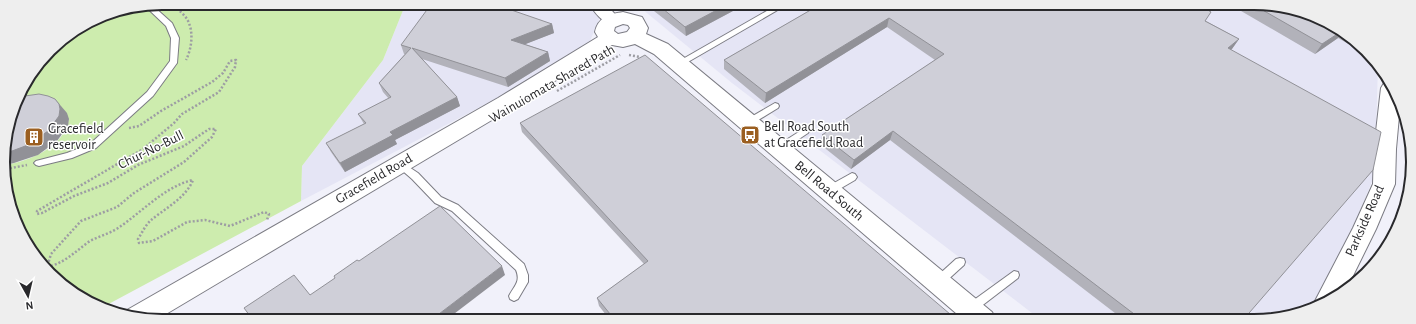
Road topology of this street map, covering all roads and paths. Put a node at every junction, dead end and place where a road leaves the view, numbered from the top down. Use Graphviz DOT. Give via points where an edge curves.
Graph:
graph roads {
  1 [pos="152,10"];
  2 [pos="178,10"];
  3 [pos="600,10"];
  4 [pos="773,10"];
  5 [pos="611,29"];
  6 [pos="646,60"];
  7 [pos="184,63"];
  8 [pos="678,64"];
  9 [pos="554,93"];
  10 [pos="1390,96"];
  11 [pos="775,106"];
  12 [pos="131,122"];
  13 [pos="747,123"];
  14 [pos="805,131"];
  15 [pos="778,149"];
  16 [pos="39,163"];
  17 [pos="400,164"];
  18 [pos="10,168"];
  19 [pos="852,177"];
  20 [pos="828,191"];
  21 [pos="265,225"];
  22 [pos="48,262"];
  23 [pos="960,262"];
  24 [pos="52,266"];
  25 [pos="1014,275"];
  26 [pos="938,282"];
  27 [pos="1332,292"];
  28 [pos="514,296"];
  29 [pos="144,313"];
  30 [pos="976,314"];
  1 -- 16 [label="lane" via="169,25 175,38 174,61 150,94 94,146 69,156"];
  2 -- 7 [label="path" via="189,25 191,47"];
  3 -- 5 [label="street"];
  4 -- 8 [label="lane"];
  5 -- 8 [label="main road, Bell Road South" via="624,18 634,21 639,28 635,36 661,49"];
  5 -- 17 [label="main road, Gracefield Road" via="505,103"];
  6 -- 9 [label="path, Wainuiomata Shared Path" via="633,55 618,55"];
  8 -- 13 [label="main road, Bell Road South"];
  10 -- 27 [label="main road, Parkside Road" via="1384,184"];
  11 -- 13 [label="lane"];
  12 -- 22 [label="path, Chur-No-Bull" via="130,129 141,125 214,80 224,73 230,61 236,60 236,67 219,92 182,114 143,149 62,194 37,211 37,214 42,213 74,196 108,183 138,165 184,146 206,131 216,129 214,135 184,162 134,193 117,207 81,221 51,254"];
  13 -- 15 [label="main road, Bell Road South"];
  14 -- 15 [label="lane"];
  15 -- 20 [label="main road, Bell Road South"];
  16 -- 18 [label="path"];
  17 -- 28 [label="lane" via="438,200 455,208 520,267 524,274 522,284"];
  17 -- 29 [label="main road, Gracefield Road"];
  19 -- 20 [label="lane"];
  20 -- 26 [label="main road, Bell Road South"];
  21 -- 24 [label="path, Chur-No-Bull" via="270,216 267,212 230,226 208,221 193,221 153,241 139,243 145,226 173,203 193,180 190,180 173,188 116,229 92,240 66,260"];
  23 -- 26 [label="lane"];
  25 -- 30 [label="lane"];
  26 -- 30 [label="main road, Bell Road South"];
}
